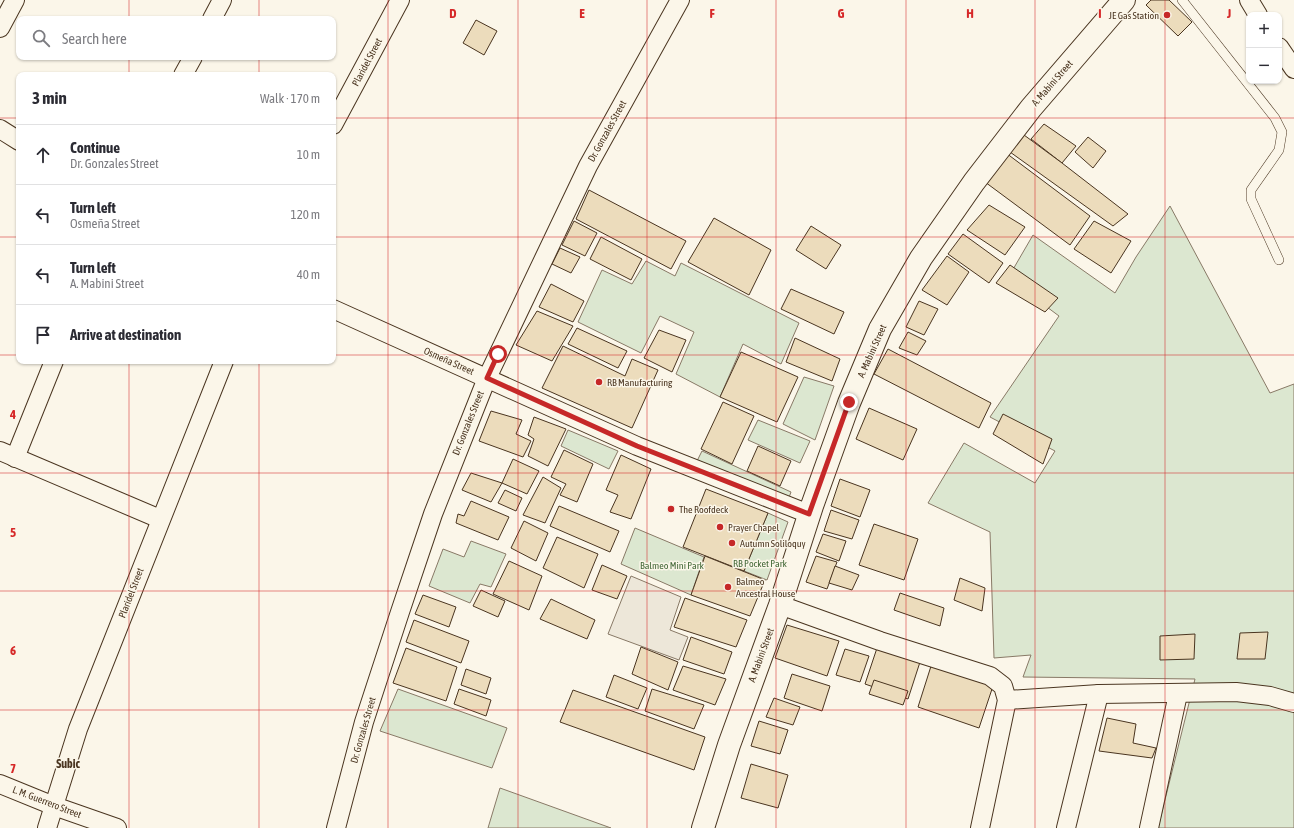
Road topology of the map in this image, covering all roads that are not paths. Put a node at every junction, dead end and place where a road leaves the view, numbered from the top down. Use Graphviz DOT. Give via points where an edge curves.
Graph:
graph roads {
  1 [pos="15,0"];
  2 [pos="222,0"];
  3 [pos="400,0"];
  4 [pos="680,0"];
  5 [pos="1124,0"];
  6 [pos="1182,0"];
  7 [pos="1249,0"];
  8 [pos="1256,12"];
  9 [pos="214,16"];
  10 [pos="0,28"];
  11 [pos="1280,48"];
  12 [pos="190,60"];
  13 [pos="1294,69"];
  14 [pos="184,72"];
  15 [pos="336,119"];
  16 [pos="0,129"];
  17 [pos="16,139"];
  18 [pos="1279,260"];
  19 [pos="336,310"];
  20 [pos="53,364"];
  21 [pos="223,364"];
  22 [pos="487,378"];
  23 [pos="8,454"];
  24 [pos="809,514"];
  25 [pos="160,519"];
  26 [pos="780,605"];
  27 [pos="1099,694"];
  28 [pos="1178,694"];
  29 [pos="1007,700"];
  30 [pos="1294,703"];
  31 [pos="0,784"];
  32 [pos="54,806"];
  33 [pos="47,828"];
  34 [pos="117,828"];
  35 [pos="336,828"];
  36 [pos="703,828"];
  37 [pos="980,828"];
  38 [pos="1066,828"];
  39 [pos="1149,828"];
  1 -- 10 [label="street"];
  2 -- 9 [label="street"];
  3 -- 15 [label="street, Plaridel Street"];
  4 -- 22 [label="street, Dr. Gonzales Street" via="588,166"];
  5 -- 24 [label="main road, A. Mabini Street" via="1031,108 974,182 921,258 880,329 849,402"];
  6 -- 18 [label="lane" via="1275,118 1282,132 1279,150 1251,190 1251,199"];
  7 -- 8 [label="street"];
  11 -- 13 [label="street"];
  12 -- 14 [label="street"];
  16 -- 17 [label="street"];
  19 -- 22 [label="street, Osmeña Street"];
  20 -- 23 [label="street"];
  21 -- 25 [label="street, Plaridel Street"];
  22 -- 24 [label="street, Osmeña Street" via="637,446"];
  22 -- 35 [label="street, Dr. Gonzales Street" via="433,514 405,597 364,722"];
  23 -- 25 [label="street"];
  24 -- 26 [label="main road, A. Mabini Street"];
  25 -- 32 [label="street, Plaridel Street" via="78,729"];
  26 -- 29 [label="street" via="880,641 990,676 1003,686"];
  26 -- 36 [label="main road, A. Mabini Street" via="729,745"];
  27 -- 28 [label="street"];
  27 -- 29 [label="street"];
  27 -- 38 [label="street"];
  28 -- 30 [label="street" via="1236,692 1270,696"];
  28 -- 39 [label="street"];
  29 -- 37 [label="street"];
  31 -- 32 [label="street, L. M. Guerrero Street"];
  32 -- 33 [label="street, Plaridel Street"];
  32 -- 34 [label="street, L. M. Guerrero Street"];
}
